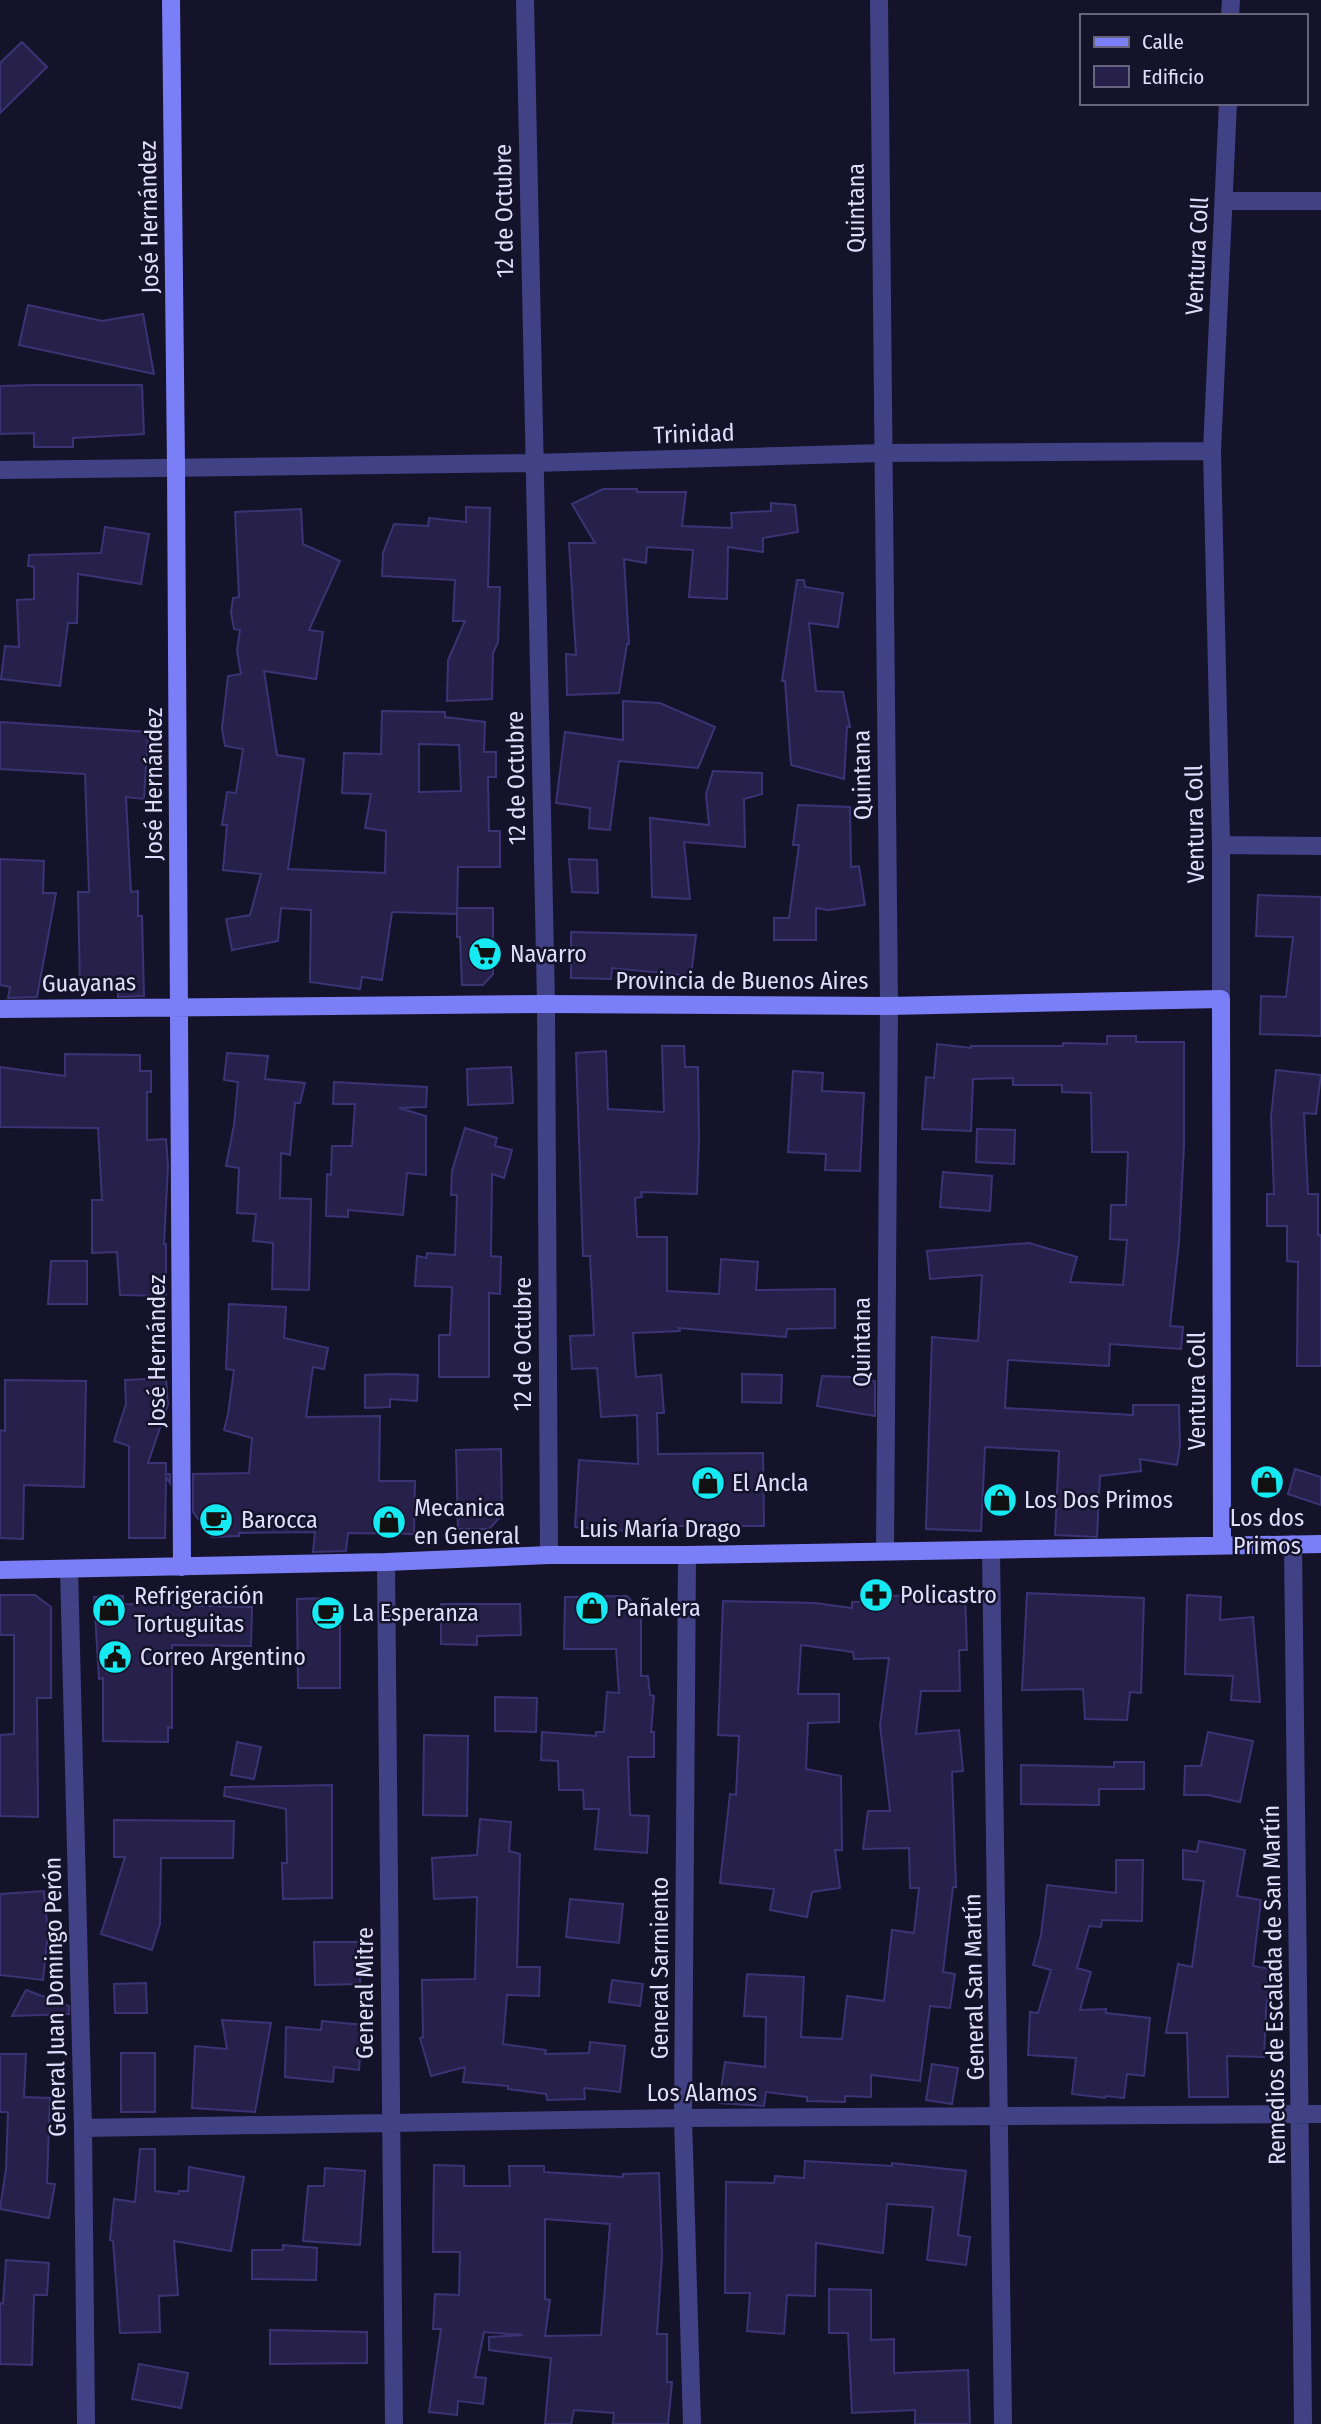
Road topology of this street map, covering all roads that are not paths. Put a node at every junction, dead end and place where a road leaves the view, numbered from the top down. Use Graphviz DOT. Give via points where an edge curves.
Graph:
graph roads {
  1 [pos="171,0"];
  2 [pos="525,0"];
  3 [pos="879,0"];
  4 [pos="1228,105"];
  5 [pos="1224,201"];
  6 [pos="1321,201"];
  7 [pos="1212,451"];
  8 [pos="882,453"];
  9 [pos="533,463"];
  10 [pos="176,466"];
  11 [pos="0,470"];
  12 [pos="1221,845"];
  13 [pos="1321,846"];
  14 [pos="1221,999"];
  15 [pos="546,1004"];
  16 [pos="179,1006"];
  17 [pos="889,1006"];
  18 [pos="0,1009"];
  19 [pos="1293,1544"];
  20 [pos="1321,1544"];
  21 [pos="1222,1545"];
  22 [pos="885,1550"];
  23 [pos="991,1550"];
  24 [pos="549,1555"];
  25 [pos="687,1555"];
  26 [pos="386,1562"];
  27 [pos="182,1567"];
  28 [pos="69,1569"];
  29 [pos="0,1570"];
  30 [pos="1321,2114"];
  31 [pos="1300,2115"];
  32 [pos="1000,2116"];
  33 [pos="683,2118"];
  34 [pos="390,2122"];
  35 [pos="83,2128"];
  36 [pos="86,2424"];
  37 [pos="394,2424"];
  38 [pos="692,2424"];
  39 [pos="1003,2424"];
  40 [pos="1303,2424"];
  1 -- 10 [label="street, José Hernández"];
  2 -- 9 [label="street, 12 de Octubre"];
  3 -- 8 [label="street, Quintana"];
  4 -- 5 [label="street, Ventura Coll"];
  5 -- 6 [label="street"];
  5 -- 7 [label="street, Ventura Coll"];
  7 -- 8 [label="street, Trinidad"];
  7 -- 12 [label="street, Ventura Coll"];
  8 -- 9 [label="street, Trinidad"];
  8 -- 17 [label="street, Quintana"];
  9 -- 10 [label="street, Trinidad"];
  9 -- 15 [label="street, 12 de Octubre"];
  10 -- 11 [label="street, Trinidad"];
  10 -- 16 [label="street, José Hernández"];
  12 -- 13 [label="street"];
  12 -- 14 [label="street, Ventura Coll"];
  14 -- 17 [label="street, Provincia de Buenos Aires"];
  14 -- 21 [label="street, Ventura Coll"];
  15 -- 16 [label="street, Provincia de Buenos Aires"];
  15 -- 17 [label="street, Provincia de Buenos Aires"];
  15 -- 24 [label="street, 12 de Octubre"];
  16 -- 18 [label="street, Guayanas"];
  16 -- 27 [label="street, José Hernández"];
  17 -- 22 [label="street, Quintana"];
  19 -- 20 [label="street, Luis María Drago"];
  19 -- 21 [label="street, Luis María Drago"];
  19 -- 31 [label="street, Remedios de Escalada de San Martín"];
  21 -- 23 [label="street, Luis María Drago"];
  22 -- 23 [label="street, Luis María Drago"];
  22 -- 25 [label="street, Luis María Drago"];
  23 -- 32 [label="street, General San Martín"];
  24 -- 25 [label="street, Luis María Drago"];
  24 -- 26 [label="street, Luis María Drago"];
  25 -- 33 [label="street, General Sarmiento"];
  26 -- 27 [label="street, Luis María Drago"];
  26 -- 34 [label="street, General Mitre"];
  27 -- 28 [label="street, Luis María Drago"];
  28 -- 29 [label="street, Luis María Drago"];
  28 -- 35 [label="street, General Juan Domingo Perón"];
  30 -- 31 [label="street, Los Alamos"];
  31 -- 32 [label="street, Los Alamos"];
  31 -- 40 [label="street, Remedios de Escalada de San Martín"];
  32 -- 33 [label="street, Los Alamos"];
  32 -- 39 [label="street, General San Martín"];
  33 -- 34 [label="street, Los Alamos"];
  33 -- 38 [label="street, General Sarmiento"];
  34 -- 35 [label="street, Los Alamos"];
  34 -- 37 [label="street, General Mitre"];
  35 -- 36 [label="street, General Juan Domingo Perón"];
}
